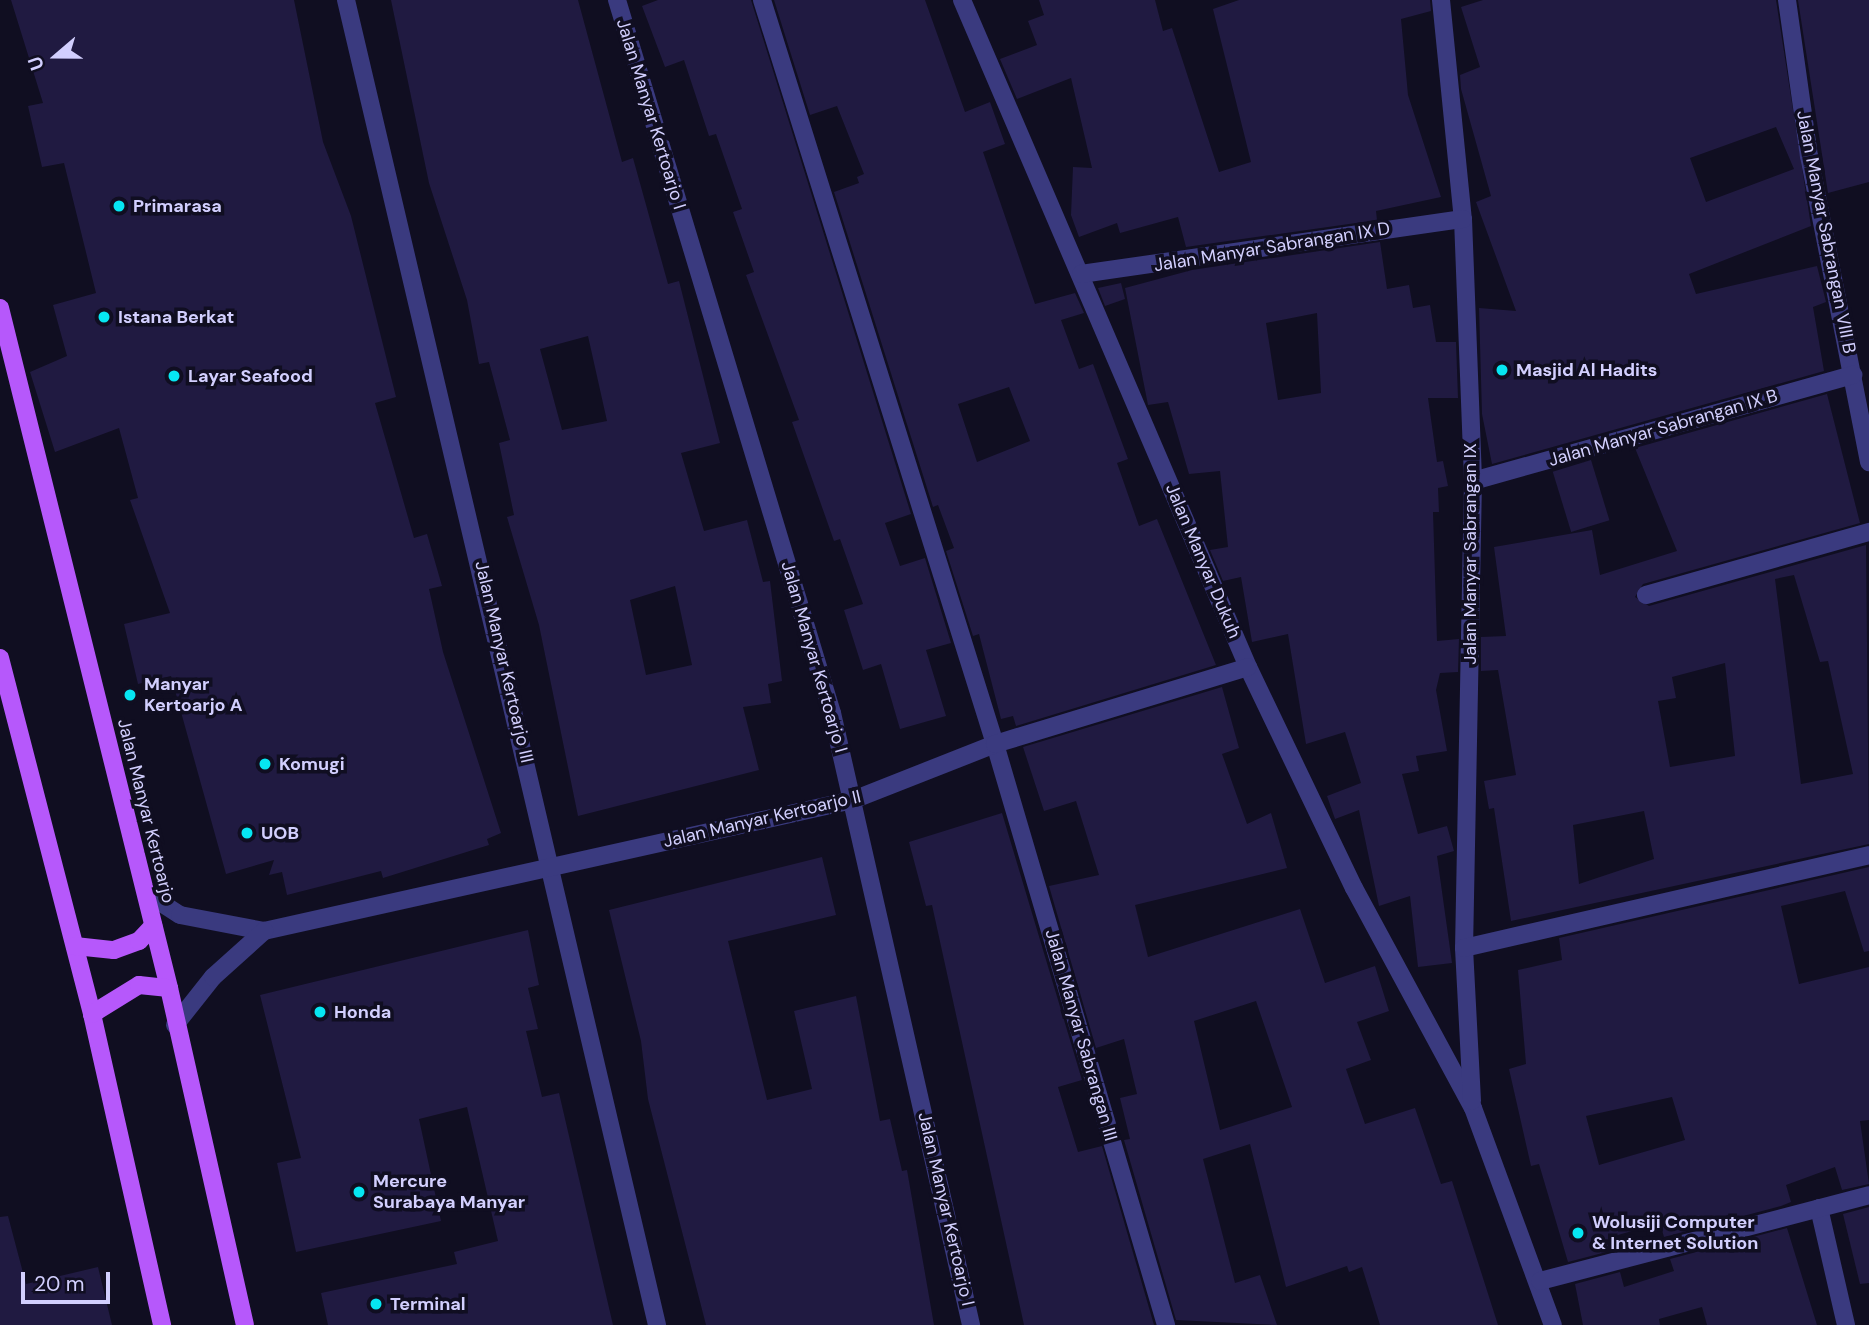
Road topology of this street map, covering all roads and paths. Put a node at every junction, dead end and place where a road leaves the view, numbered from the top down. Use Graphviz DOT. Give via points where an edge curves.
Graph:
graph roads {
  1 [pos="346,0"];
  2 [pos="617,0"];
  3 [pos="762,0"];
  4 [pos="962,0"];
  5 [pos="1441,0"];
  6 [pos="1787,0"];
  7 [pos="1463,219"];
  8 [pos="1082,274"];
  9 [pos="0,308"];
  10 [pos="1853,375"];
  11 [pos="1869,462"];
  12 [pos="1473,481"];
  13 [pos="1869,532"];
  14 [pos="1646,595"];
  15 [pos="0,658"];
  16 [pos="1248,667"];
  17 [pos="995,744"];
  18 [pos="853,800"];
  19 [pos="1869,855"];
  20 [pos="552,866"];
  21 [pos="145,893"];
  22 [pos="153,926"];
  23 [pos="264,931"];
  24 [pos="75,946"];
  25 [pos="1464,948"];
  26 [pos="169,988"];
  27 [pos="92,1014"];
  28 [pos="176,1025"];
  29 [pos="1473,1108"];
  30 [pos="1869,1195"];
  31 [pos="1819,1208"];
  32 [pos="1540,1281"];
  33 [pos="162,1325"];
  34 [pos="245,1325"];
  35 [pos="657,1325"];
  36 [pos="971,1325"];
  37 [pos="1166,1325"];
  38 [pos="1553,1325"];
  39 [pos="1846,1325"];
  1 -- 20 [label="street, Jalan Manyar Kertoarjo III"];
  2 -- 18 [label="street, Jalan Manyar Kertoarjo I"];
  3 -- 17 [label="street, Jalan Manyar Sabrangan III"];
  4 -- 8 [label="street, Jalan Manyar Dukuh"];
  5 -- 7 [label="street, Jalan Manyar Sabrangan IX"];
  6 -- 10 [label="street, Jalan Manyar Sabrangan VIII B" via="1809,156"];
  7 -- 8 [label="street, Jalan Manyar Sabrangan IX D"];
  7 -- 12 [label="street, Jalan Manyar Sabrangan IX"];
  8 -- 16 [label="street, Jalan Manyar Dukuh"];
  9 -- 21 [label="main road, Jalan Manyar Kertoarjo"];
  10 -- 11 [label="street, Jalan Manyar Sabrangan VIII B"];
  10 -- 12 [label="street, Jalan Manyar Sabrangan IX B"];
  12 -- 25 [label="street, Jalan Manyar Sabrangan IX"];
  13 -- 14 [label="street"];
  15 -- 24 [label="main road"];
  16 -- 17 [label="street, Jalan Manyar Kertoarjo II"];
  16 -- 29 [label="street, Jalan Manyar Dukuh" via="1354,888"];
  17 -- 18 [label="street, Jalan Manyar Kertoarjo II"];
  17 -- 37 [label="street, Jalan Manyar Sabrangan III"];
  18 -- 20 [label="street, Jalan Manyar Kertoarjo II"];
  18 -- 36 [label="street, Jalan Manyar Kertoarjo I"];
  19 -- 25 [label="street"];
  20 -- 23 [label="street, Jalan Manyar Kertoarjo II"];
  20 -- 35 [label="street, Jalan Manyar Kertoarjo III"];
  21 -- 22 [label="main road, Jalan Manyar Kertoarjo"];
  21 -- 23 [label="street, Jalan Manyar Kertoarjo II" via="180,915"];
  22 -- 24 [label="main road" via="139,941 114,950"];
  22 -- 26 [label="main road, Jalan Manyar Kertoarjo"];
  23 -- 28 [label="street, Jalan Manyar Kertoarjo II" via="213,977"];
  24 -- 27 [label="main road"];
  25 -- 29 [label="street, Jalan Manyar Sabrangan IX"];
  26 -- 27 [label="main road" via="139,985"];
  26 -- 28 [label="main road, Jalan Manyar Kertoarjo"];
  27 -- 33 [label="main road"];
  28 -- 34 [label="main road, Jalan Manyar Kertoarjo"];
  29 -- 32 [label="street"];
  30 -- 31 [label="street"];
  31 -- 32 [label="street"];
  31 -- 39 [label="street"];
  32 -- 38 [label="street"];
}
